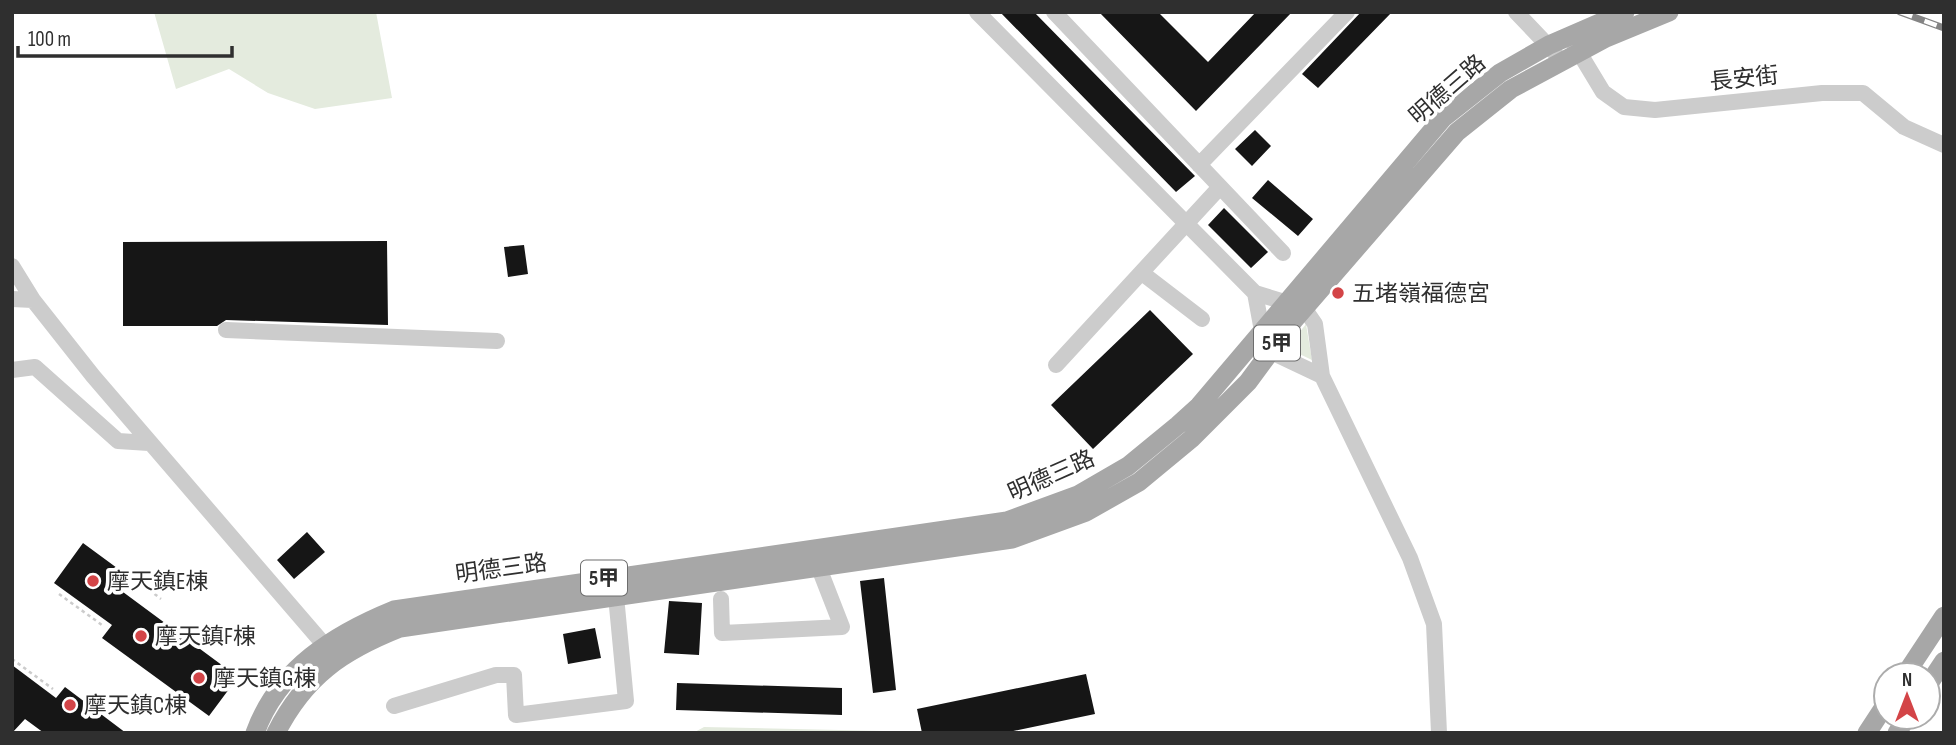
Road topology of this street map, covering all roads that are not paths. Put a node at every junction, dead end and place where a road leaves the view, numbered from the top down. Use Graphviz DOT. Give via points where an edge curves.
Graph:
graph roads {
  1 [pos="977,12"];
  2 [pos="1054,12"];
  3 [pos="1347,12"];
  4 [pos="1516,12"];
  5 [pos="1625,12"];
  6 [pos="1669,12"];
  7 [pos="1603,30"];
  8 [pos="1574,44"];
  9 [pos="1555,53"];
  10 [pos="1944,145"];
  11 [pos="1199,165"];
  12 [pos="1220,187"];
  13 [pos="1186,223"];
  14 [pos="1283,253"];
  15 [pos="12,266"];
  16 [pos="1142,272"];
  17 [pos="1255,293"];
  18 [pos="12,299"];
  19 [pos="33,300"];
  20 [pos="1285,301"];
  21 [pos="1304,308"];
  22 [pos="1202,319"];
  23 [pos="226,330"];
  24 [pos="1262,331"];
  25 [pos="497,341"];
  26 [pos="1271,352"];
  27 [pos="1056,365"];
  28 [pos="12,370"];
  29 [pos="1322,376"];
  30 [pos="149,443"];
  31 [pos="818,558"];
  32 [pos="616,596"];
  33 [pos="721,599"];
  34 [pos="1944,616"];
  35 [pos="330,651"];
  36 [pos="1914,661"];
  37 [pos="394,706"];
  38 [pos="255,733"];
  39 [pos="276,733"];
  40 [pos="1439,733"];
  1 -- 13 [label="street"];
  2 -- 11 [label="street"];
  3 -- 11 [label="street"];
  4 -- 9 [label="street"];
  5 -- 7 [label="main road, 明德三路 / 5甲"];
  6 -- 7 [label="main road, 明德三路 / 5甲"];
  7 -- 8 [label="main road, 明德三路 / 5甲"];
  8 -- 9 [label="main road, 明德三路 / 5甲"];
  8 -- 10 [label="street, 長安街" via="1603,92 1624,107 1655,110 1863,93 1904,127"];
  9 -- 20 [label="main road, 明德三路 / 5甲" via="1500,73 1443,118"];
  9 -- 21 [label="main road, 明德三路 / 5甲" via="1457,132"];
  11 -- 12 [label="street"];
  12 -- 13 [label="street"];
  12 -- 14 [label="street"];
  13 -- 16 [label="street"];
  13 -- 17 [label="street"];
  15 -- 19 [label="street"];
  16 -- 22 [label="street"];
  16 -- 27 [label="street"];
  17 -- 20 [label="street"];
  17 -- 24 [label="street"];
  18 -- 19 [label="street"];
  19 -- 30 [label="street"];
  20 -- 21 [label="street"];
  20 -- 24 [label="main road, 明德三路 / 5甲"];
  21 -- 26 [label="main road, 明德三路 / 5甲"];
  21 -- 29 [label="street" via="1315,324"];
  23 -- 25 [label="street"];
  24 -- 26 [label="street"];
  24 -- 31 [label="main road, 明德三路 / 5甲" via="1178,425 1128,466 1078,495 1007,521"];
  26 -- 29 [label="street"];
  26 -- 31 [label="main road, 明德三路 / 5甲" via="1191,439 1139,482 1086,512 1012,539"];
  28 -- 30 [label="street" via="36,367 118,441"];
  29 -- 40 [label="street" via="1410,558 1434,624"];
  30 -- 35 [label="street"];
  31 -- 32 [label="main road, 明德三路 / 5甲"];
  31 -- 33 [label="street" via="842,627 722,633"];
  31 -- 35 [label="main road, 明德三路 / 5甲" via="418,604 360,624"];
  32 -- 35 [label="main road, 明德三路 / 5甲" via="422,623"];
  32 -- 37 [label="street" via="626,701 516,715 514,675 496,675"];
  34 -- 36 [label="main road"];
  35 -- 38 [label="main road, 5甲" via="277,693"];
  35 -- 39 [label="main road, 5甲" via="292,702"];
}
